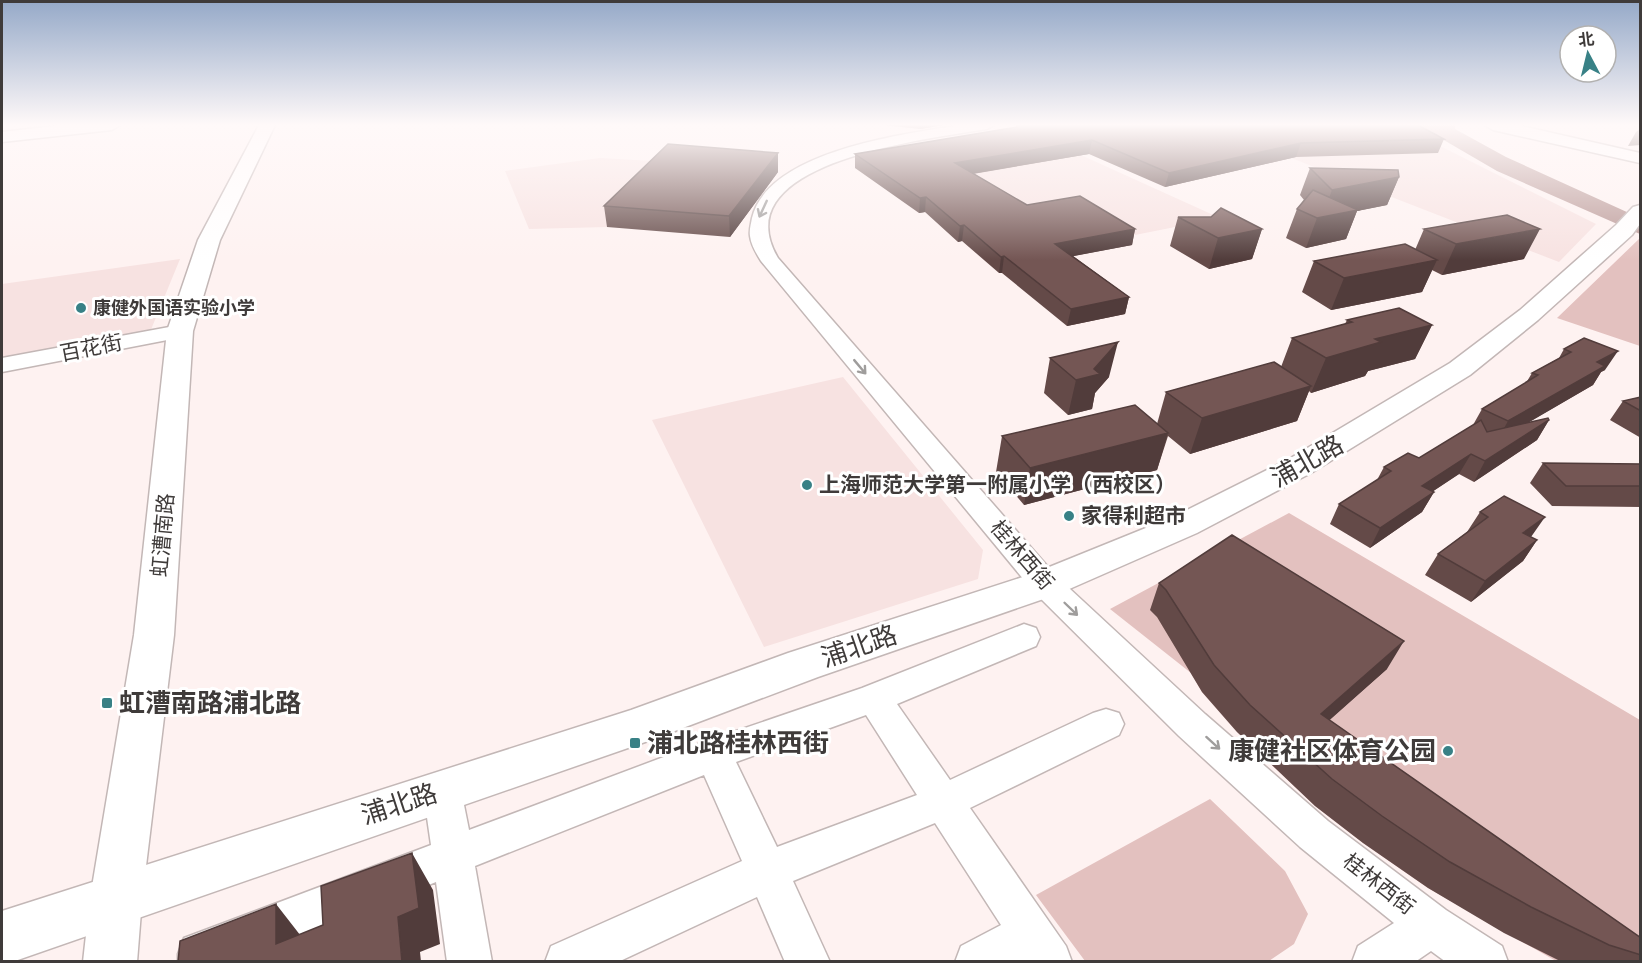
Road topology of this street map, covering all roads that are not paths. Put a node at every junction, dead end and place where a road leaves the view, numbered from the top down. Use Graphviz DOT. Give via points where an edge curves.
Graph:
graph roads {
  1 [pos="244,170"];
  2 [pos="806,170"];
  3 [pos="1634,218"];
  4 [pos="180,330"];
  5 [pos="2,365"];
  6 [pos="1045,584"];
  7 [pos="1024,637"];
  8 [pos="874,698"];
  9 [pos="1106,724"];
  10 [pos="714,754"];
  11 [pos="442,790"];
  12 [pos="944,802"];
  13 [pos="452,856"];
  14 [pos="767,872"];
  15 [pos="116,899"];
  16 [pos="1431,925"];
  17 [pos="2,938"];
  18 [pos="1041,947"];
  19 [pos="110,962"];
  20 [pos="200,962"];
  21 [pos="470,962"];
  22 [pos="567,962"];
  23 [pos="808,962"];
  24 [pos="977,962"];
  25 [pos="1374,962"];
  26 [pos="1486,962"];
  1 -- 4 [label="street, 虹漕南路" via="209,240"];
  2 -- 6 [label="street, 桂林西街, one-way" via="778,187 759,216 761,247"];
  3 -- 6 [label="street, 浦北路" via="1498,340 1406,403 1300,466 1195,519"];
  4 -- 5 [label="street, 百花街"];
  4 -- 15 [label="street, 虹漕南路" via="154,635"];
  6 -- 11 [label="street, 浦北路"];
  6 -- 16 [label="street, 桂林西街, one-way" via="1192,725 1305,826"];
  7 -- 8 [label="street"];
  8 -- 10 [label="street"];
  8 -- 12 [label="street"];
  9 -- 12 [label="street"];
  10 -- 13 [label="street"];
  10 -- 14 [label="street"];
  11 -- 13 [label="street"];
  11 -- 15 [label="street, 浦北路"];
  12 -- 14 [label="street"];
  12 -- 18 [label="street"];
  13 -- 20 [label="street" via="200,954"];
  13 -- 21 [label="street"];
  14 -- 22 [label="street"];
  14 -- 23 [label="street"];
  15 -- 17 [label="street, 浦北路"];
  15 -- 19 [label="street, 虹漕南路"];
  16 -- 25 [label="street"];
  16 -- 26 [label="street, 桂林西街"];
  18 -- 24 [label="street"];
}
